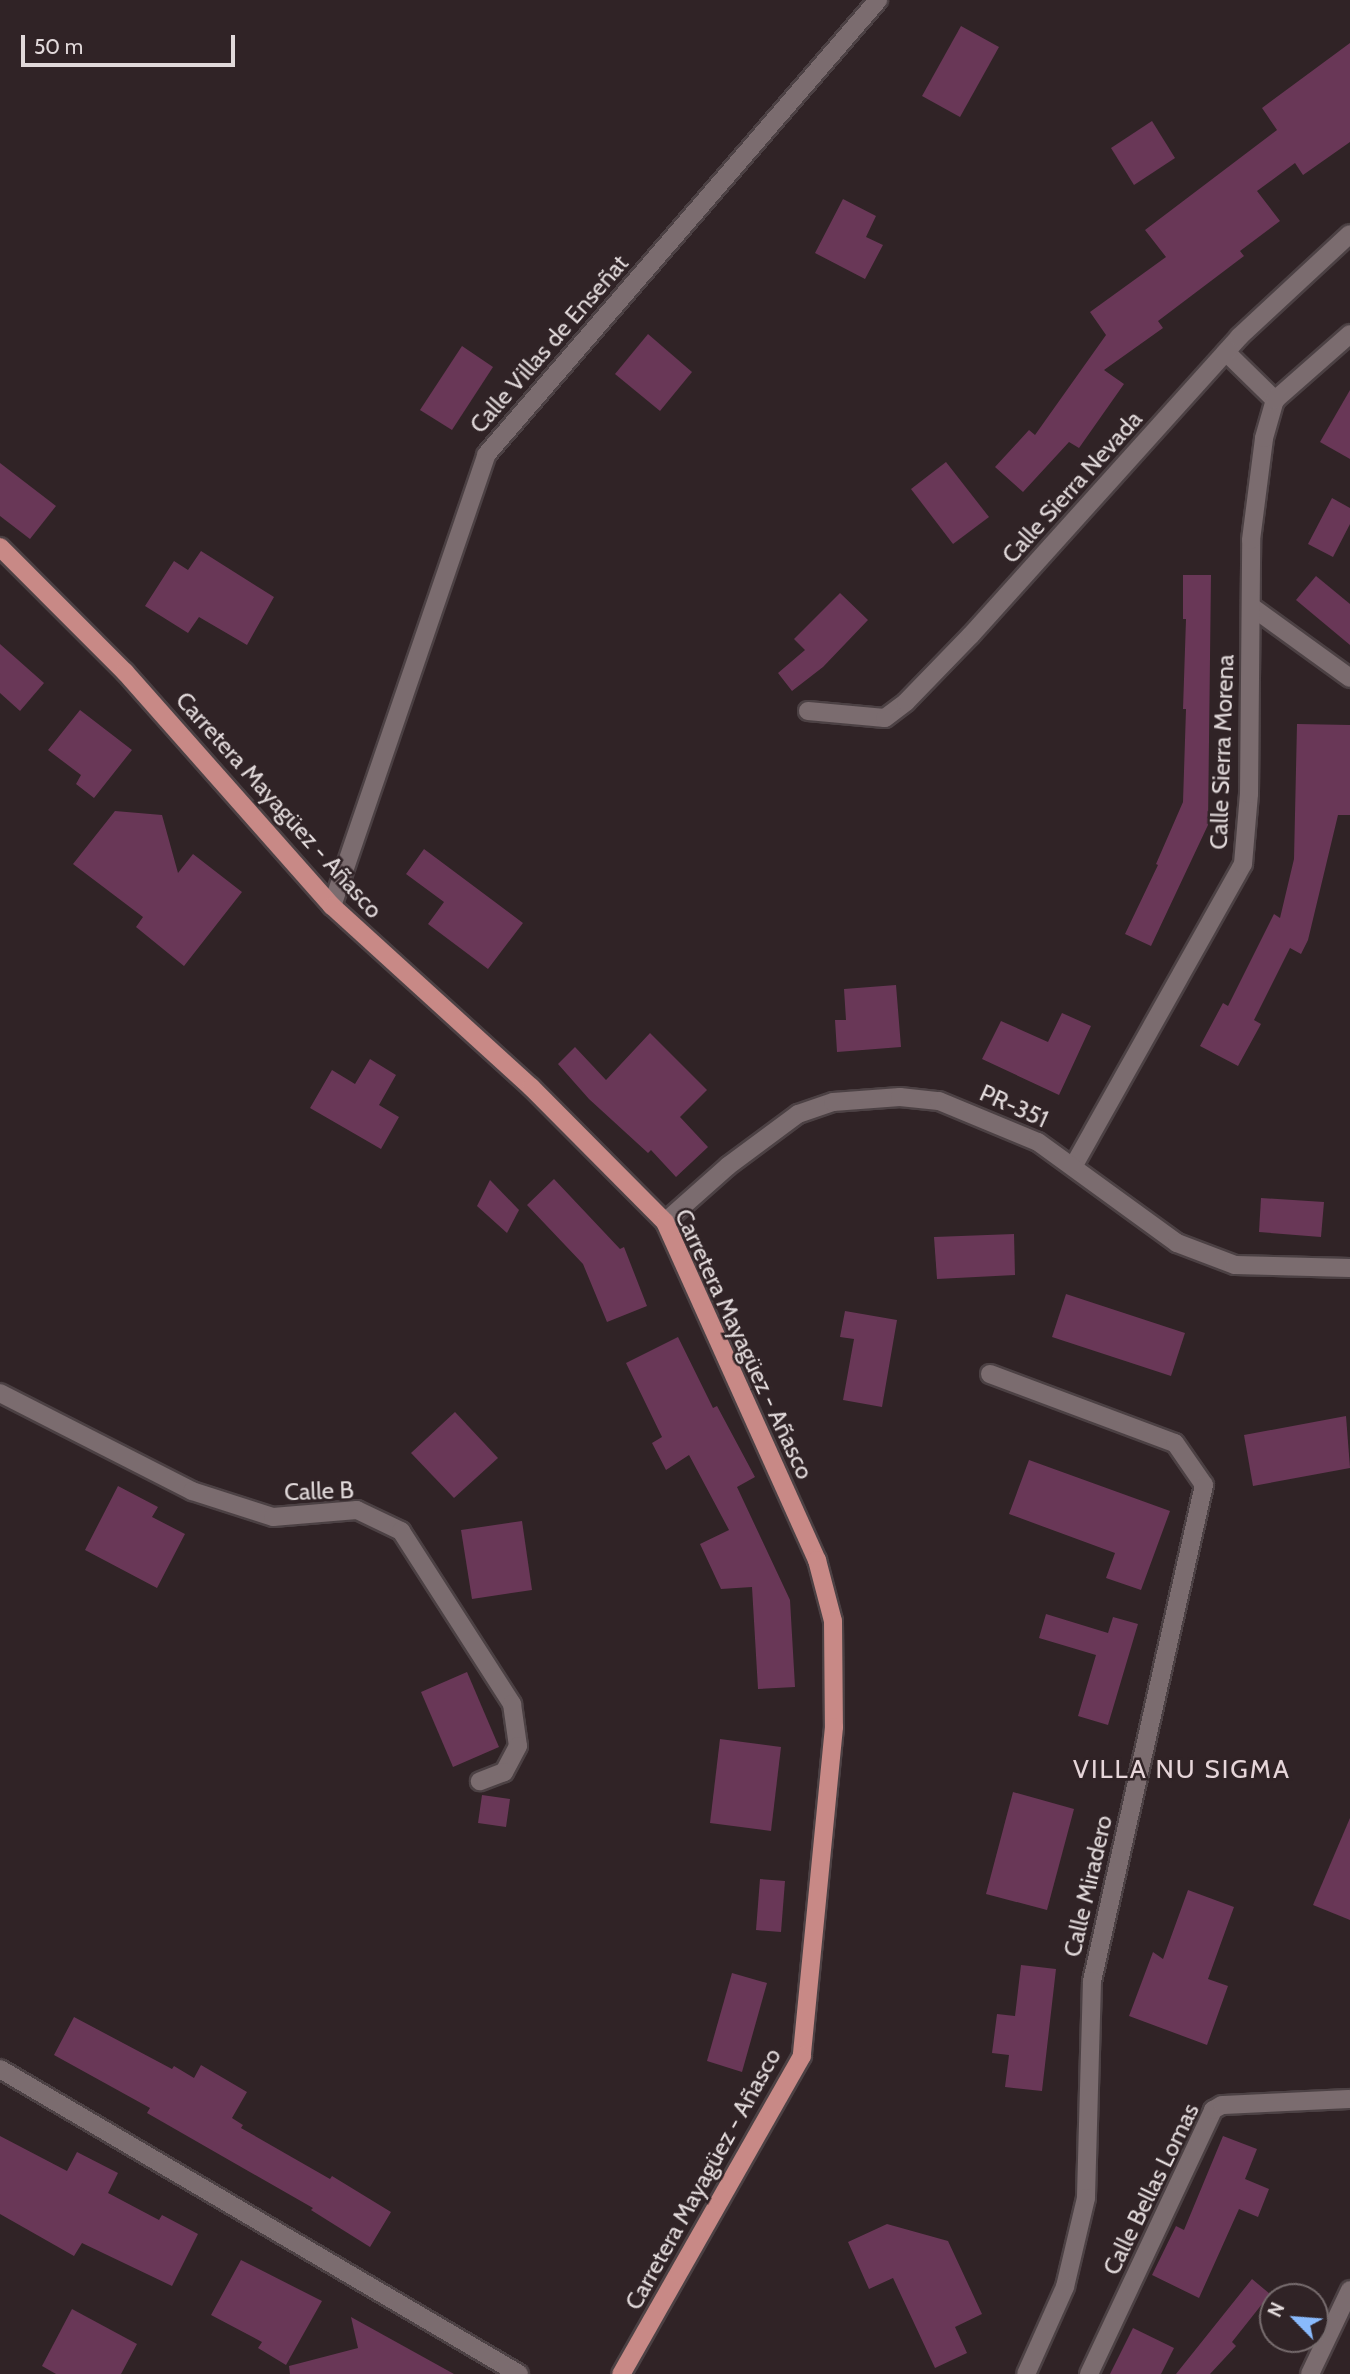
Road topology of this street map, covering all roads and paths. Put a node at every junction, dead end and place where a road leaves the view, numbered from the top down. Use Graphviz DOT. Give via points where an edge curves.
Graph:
graph roads {
  1 [pos="878,0"];
  2 [pos="1350,234"];
  3 [pos="1350,334"];
  4 [pos="1226,352"];
  5 [pos="1275,400"];
  6 [pos="0,547"];
  7 [pos="1252,607"];
  8 [pos="1350,678"];
  9 [pos="808,711"];
  10 [pos="332,906"];
  11 [pos="1074,1165"];
  12 [pos="665,1222"];
  13 [pos="1350,1268"];
  14 [pos="990,1374"];
  15 [pos="0,1393"];
  16 [pos="480,1781"];
  17 [pos="0,2069"];
  18 [pos="1350,2099"];
  19 [pos="1350,2290"];
  20 [pos="1317,2372"];
  21 [pos="519,2374"];
  22 [pos="621,2374"];
  23 [pos="1026,2374"];
  24 [pos="1089,2374"];
  1 -- 10 [label="street, Calle Villas de Enseñat" via="486,455"];
  2 -- 4 [label="street, Calle Sierra Nevada"];
  3 -- 5 [label="street"];
  4 -- 5 [label="street"];
  4 -- 9 [label="street, Calle Sierra Nevada" via="906,702 885,718"];
  5 -- 7 [label="street, Calle Sierra Morena" via="1264,438 1251,540"];
  6 -- 10 [label="main road, Carretera Mayagüez - Añasco" via="125,672"];
  7 -- 8 [label="street"];
  7 -- 11 [label="street, Calle Sierra Morena" via="1249,794 1242,864"];
  10 -- 12 [label="main road, Carretera Mayagüez - Añasco" via="531,1087"];
  11 -- 12 [label="street, PR-351 / PR-351" via="1038,1142 939,1101 900,1097 833,1102 798,1114 727,1166"];
  11 -- 13 [label="street, PR-351 / PR-351" via="1177,1243 1235,1265"];
  12 -- 22 [label="main road, Carretera Mayagüez - Añasco" via="817,1560 833,1621 834,1727 802,2056"];
  14 -- 23 [label="street, Calle Miradero" via="1175,1443 1204,1485 1091,1981 1086,2198 1065,2287"];
  15 -- 16 [label="street, Calle B" via="192,1491 273,1517 356,1510 401,1531 512,1704 519,1746 504,1772"];
  17 -- 21 [label="street"];
  18 -- 24 [label="street, Calle Bellas Lomas" via="1222,2105 1213,2110"];
  19 -- 20 [label="street"];
}
